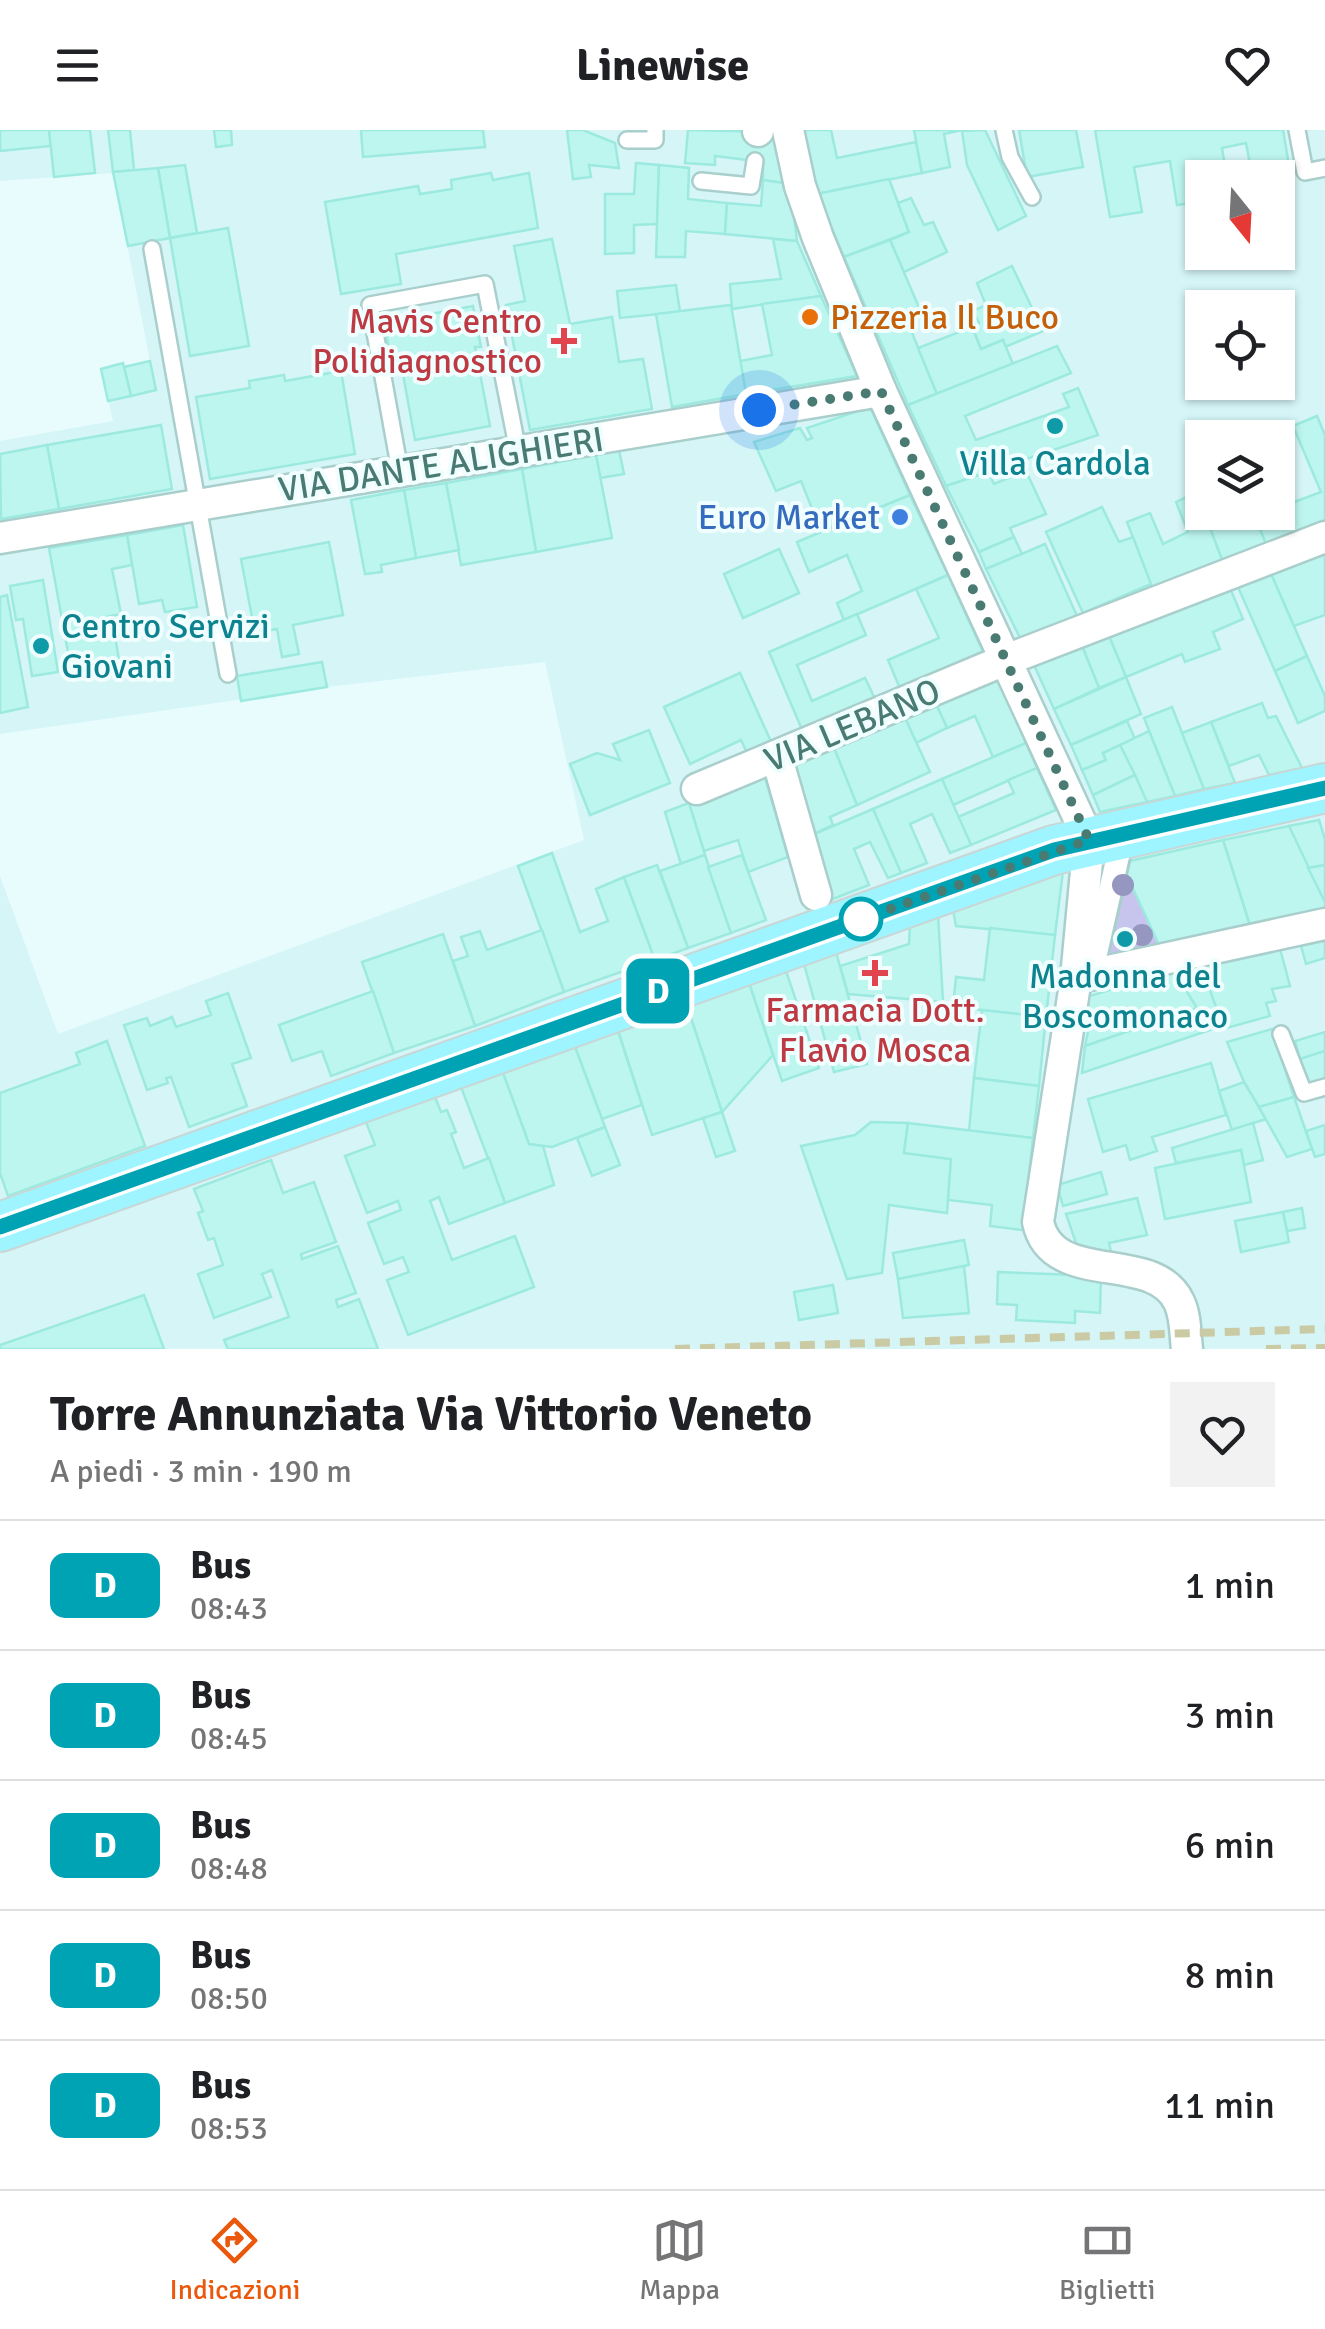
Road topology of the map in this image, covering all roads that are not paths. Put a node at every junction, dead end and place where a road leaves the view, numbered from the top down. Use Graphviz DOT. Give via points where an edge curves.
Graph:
graph roads {
  1 [pos="655,130"];
  2 [pos="788,130"];
  3 [pos="1004,130"];
  4 [pos="1297,130"];
  5 [pos="627,140"];
  6 [pos="757,140"];
  7 [pos="1325,168"];
  8 [pos="701,181"];
  9 [pos="1032,196"];
  10 [pos="152,249"];
  11 [pos="881,391"];
  12 [pos="518,452"];
  13 [pos="400,471"];
  14 [pos="200,504"];
  15 [pos="1325,537"];
  16 [pos="0,538"];
  17 [pos="1007,660"];
  18 [pos="228,674"];
  19 [pos="777,758"];
  20 [pos="1325,788"];
  21 [pos="698,789"];
  22 [pos="1103,848"];
  23 [pos="816,895"];
  24 [pos="1325,924"];
  25 [pos="1085,970"];
  26 [pos="1282,1034"];
  27 [pos="1325,1087"];
  28 [pos="0,1227"];
  29 [pos="1187,1349"];
  1 -- 5 [label="lane" via="655,140"];
  2 -- 11 [label="street" via="818,238"];
  3 -- 9 [label="lane" via="1010,157"];
  4 -- 7 [label="lane" via="1305,172"];
  6 -- 8 [label="lane" via="751,186"];
  10 -- 14 [label="lane"];
  11 -- 12 [label="street, VIA DANTE ALIGHIERI"];
  11 -- 17 [label="street"];
  12 -- 13 [label="street, VIA DANTE ALIGHIERI"];
  12 -- 13 [label="lane" via="485,284 370,305"];
  13 -- 14 [label="street, VIA DANTE ALIGHIERI"];
  14 -- 16 [label="street, VIA DANTE ALIGHIERI"];
  14 -- 18 [label="lane"];
  15 -- 17 [label="street, VIA LEBANO"];
  17 -- 19 [label="street, VIA LEBANO"];
  17 -- 22 [label="street"];
  19 -- 21 [label="street, VIA LEBANO"];
  19 -- 23 [label="street"];
  20 -- 22 [label="main road"];
  22 -- 25 [label="street"];
  22 -- 28 [label="main road" via="859,920"];
  24 -- 25 [label="street"];
  25 -- 29 [label="street" via="1039,1214 1043,1240 1056,1254 1163,1284 1178,1298"];
  26 -- 27 [label="lane" via="1304,1093"];
}
